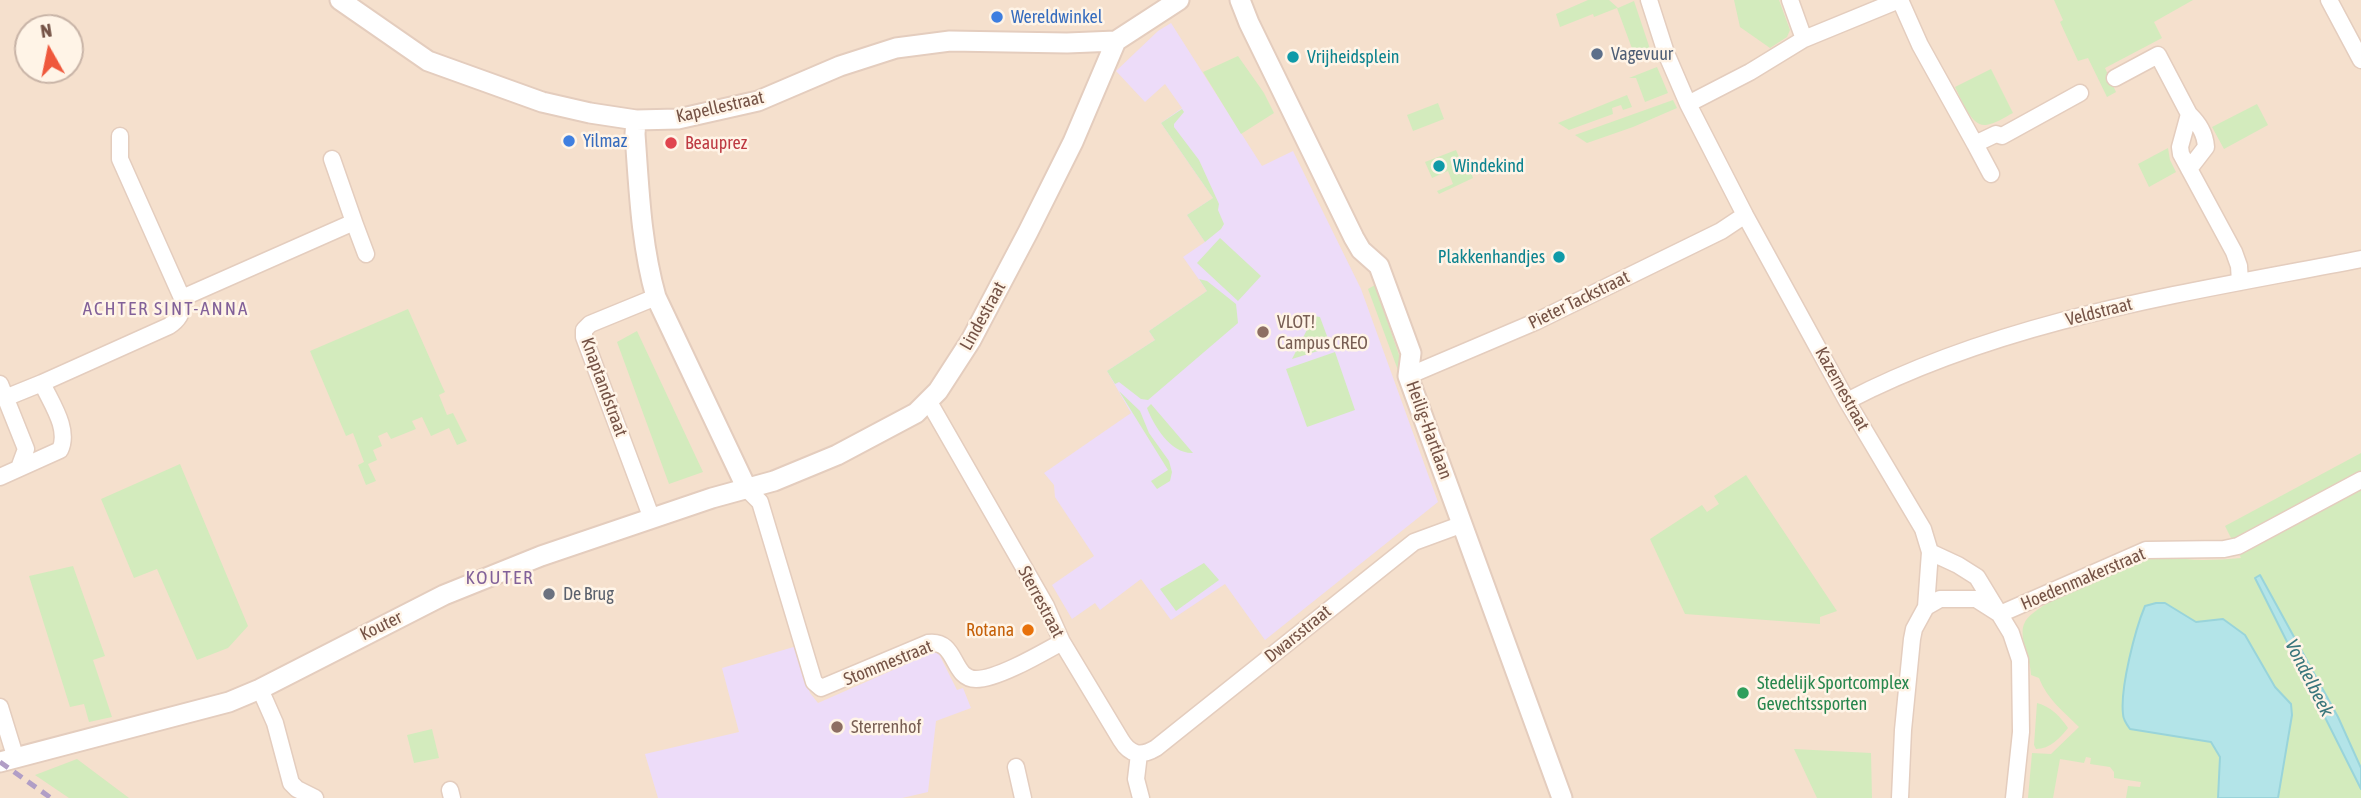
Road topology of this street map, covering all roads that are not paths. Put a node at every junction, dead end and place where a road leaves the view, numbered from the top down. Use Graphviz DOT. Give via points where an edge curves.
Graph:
graph roads {
  1 [pos="342,0"];
  2 [pos="1179,0"];
  3 [pos="1240,0"];
  4 [pos="1649,0"];
  5 [pos="1790,0"];
  6 [pos="1900,0"];
  7 [pos="2329,0"];
  8 [pos="1804,39"];
  9 [pos="1116,41"];
  10 [pos="2361,60"];
  11 [pos="2115,78"];
  12 [pos="2080,93"];
  13 [pos="1688,104"];
  14 [pos="2189,114"];
  15 [pos="636,120"];
  16 [pos="120,136"];
  17 [pos="1975,144"];
  18 [pos="332,159"];
  19 [pos="2189,169"];
  20 [pos="1991,174"];
  21 [pos="1745,215"];
  22 [pos="354,222"];
  23 [pos="366,254"];
  24 [pos="2361,258"];
  25 [pos="2240,282"];
  26 [pos="656,297"];
  27 [pos="182,298"];
  28 [pos="1408,376"];
  29 [pos="42,383"];
  30 [pos="3,391"];
  31 [pos="1847,401"];
  32 [pos="929,402"];
  33 [pos="19,468"];
  34 [pos="0,477"];
  35 [pos="2361,480"];
  36 [pos="747,489"];
  37 [pos="652,519"];
  38 [pos="1463,524"];
  39 [pos="1930,552"];
  40 [pos="1926,607"];
  41 [pos="2000,614"];
  42 [pos="1062,642"];
  43 [pos="260,689"];
  44 [pos="0,707"];
  45 [pos="1139,754"];
  46 [pos="8,761"];
  47 [pos="1016,767"];
  48 [pos="316,798"];
  49 [pos="1023,798"];
  50 [pos="1141,798"];
  51 [pos="1562,798"];
  52 [pos="1900,798"];
  53 [pos="2014,798"];
  1 -- 15 [label="street, Kapellestraat" via="428,61 542,102"];
  2 -- 9 [label="street"];
  3 -- 28 [label="street, Heilig-Hartlaan" via="1354,237 1379,266 1410,353"];
  4 -- 13 [label="street, Kazernestraat"];
  5 -- 8 [label="street"];
  6 -- 8 [label="street"];
  6 -- 17 [label="street"];
  7 -- 10 [label="street"];
  8 -- 13 [label="street"];
  9 -- 15 [label="street, Kapellestraat" via="950,41 895,48 758,100 678,118"];
  9 -- 32 [label="street, Lindestraat" via="1028,232 971,340"];
  11 -- 14 [label="street" via="2158,55"];
  12 -- 17 [label="street" via="2002,136 1996,134"];
  13 -- 21 [label="street, Kazernestraat"];
  14 -- 19 [label="street" via="2180,147"];
  14 -- 19 [label="street" via="2203,132 2206,148"];
  15 -- 26 [label="street" via="644,246"];
  16 -- 27 [label="street" via="120,159"];
  17 -- 20 [label="street"];
  18 -- 22 [label="street"];
  19 -- 25 [label="street" via="2234,251"];
  21 -- 28 [label="street, Pieter Tackstraat" via="1535,322"];
  21 -- 31 [label="street, Kazernestraat"];
  22 -- 23 [label="street"];
  22 -- 27 [label="street"];
  24 -- 25 [label="street, Veldstraat"];
  25 -- 31 [label="street, Veldstraat" via="2064,320 1945,357"];
  26 -- 36 [label="street"];
  26 -- 37 [label="street, Knaptandstraat" via="584,330"];
  27 -- 29 [label="street" via="180,315 169,326"];
  28 -- 38 [label="street, Heilig-Hartlaan"];
  29 -- 30 [label="street"];
  29 -- 33 [label="street" via="64,442 60,450"];
  30 -- 33 [label="street" via="26,449"];
  31 -- 39 [label="street, Kazernestraat" via="1920,522"];
  32 -- 36 [label="street, Lindestraat" via="837,455"];
  32 -- 42 [label="street, Sterrestraat"];
  33 -- 34 [label="street"];
  35 -- 41 [label="street, Hoedenmakerstraat" via="2238,547 2146,551"];
  36 -- 37 [label="street, Kouter"];
  36 -- 42 [label="street, Stommestraat" via="760,502 814,682 821,688 928,643 944,645 961,671 975,679 998,674"];
  37 -- 43 [label="street, Kouter" via="444,595"];
  38 -- 45 [label="street, Dwarsstraat" via="1414,542 1156,748"];
  38 -- 51 [label="street, Heilig-Hartlaan"];
  39 -- 40 [label="street, Kazernestraat"];
  39 -- 41 [label="street" via="1977,577"];
  40 -- 41 [label="street" via="1940,599 1976,599"];
  40 -- 52 [label="street, Kazernestraat" via="1912,639"];
  41 -- 53 [label="street" via="2020,660 2021,732"];
  42 -- 45 [label="street, Sterrestraat" via="1126,748"];
  43 -- 46 [label="street, Kouter" via="229,702"];
  43 -- 48 [label="street" via="275,723 291,783"];
  44 -- 46 [label="street"];
  45 -- 50 [label="street" via="1136,779"];
  47 -- 49 [label="street"];
}
